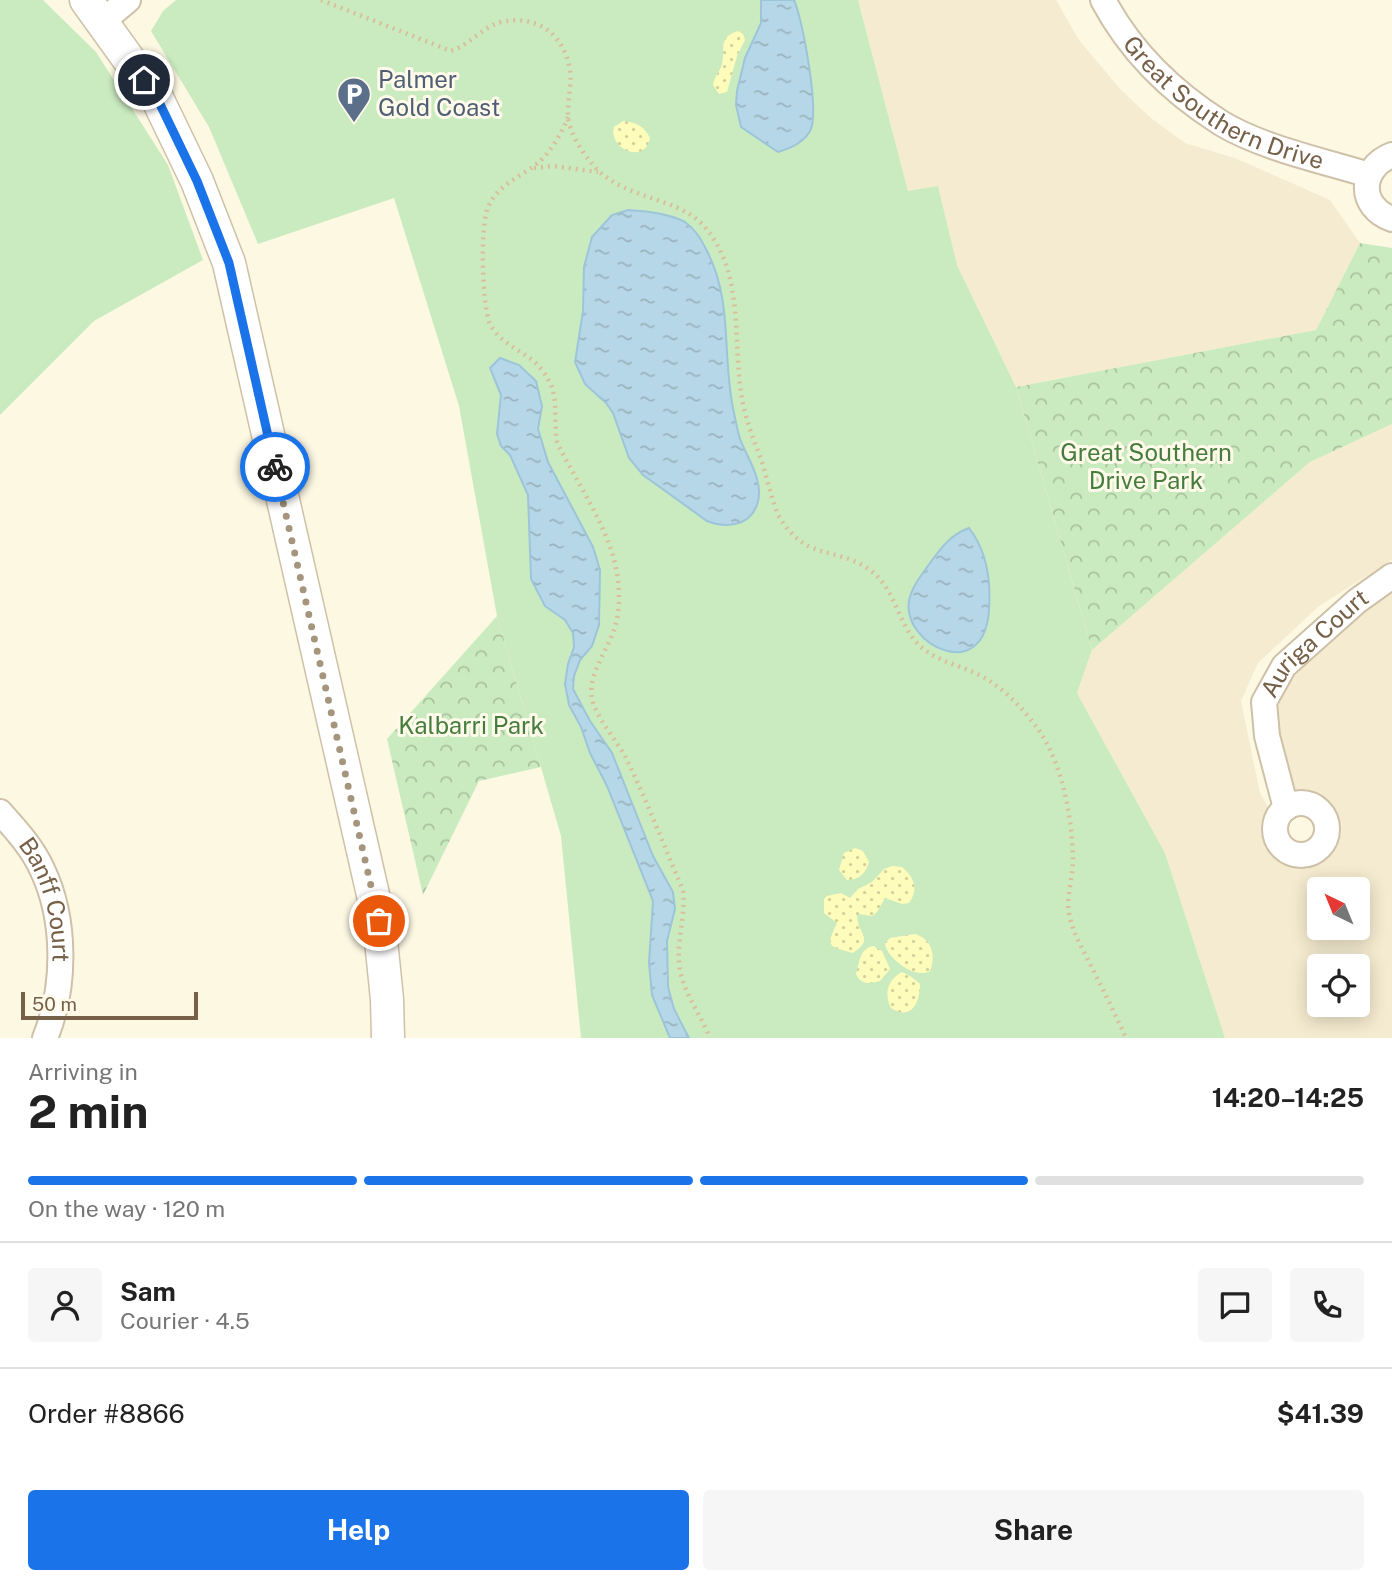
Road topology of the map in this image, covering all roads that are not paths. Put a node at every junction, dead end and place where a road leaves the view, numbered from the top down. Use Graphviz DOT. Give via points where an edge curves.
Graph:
graph roads {
  1 [pos="128,0"];
  2 [pos="1103,0"];
  3 [pos="95,11"];
  4 [pos="1392,155"];
  5 [pos="1369,175"];
  6 [pos="1392,219"];
  7 [pos="1392,576"];
  8 [pos="1286,808"];
  9 [pos="0,812"];
  10 [pos="45,1038"];
  11 [pos="388,1038"];
  1 -- 3 [label="street"];
  2 -- 5 [label="street, Great Southern Drive" via="1140,56 1222,124"];
  3 -- 11 [label="street" via="158,100 229,263 379,921"];
  4 -- 5 [label="street"];
  5 -- 6 [label="street" via="1368,196 1373,206"];
  7 -- 8 [label="street, Auriga Court" via="1284,666 1264,702 1267,736"];
  9 -- 10 [label="street, Banff Court" via="43,869 56,910 58,997"];
}
